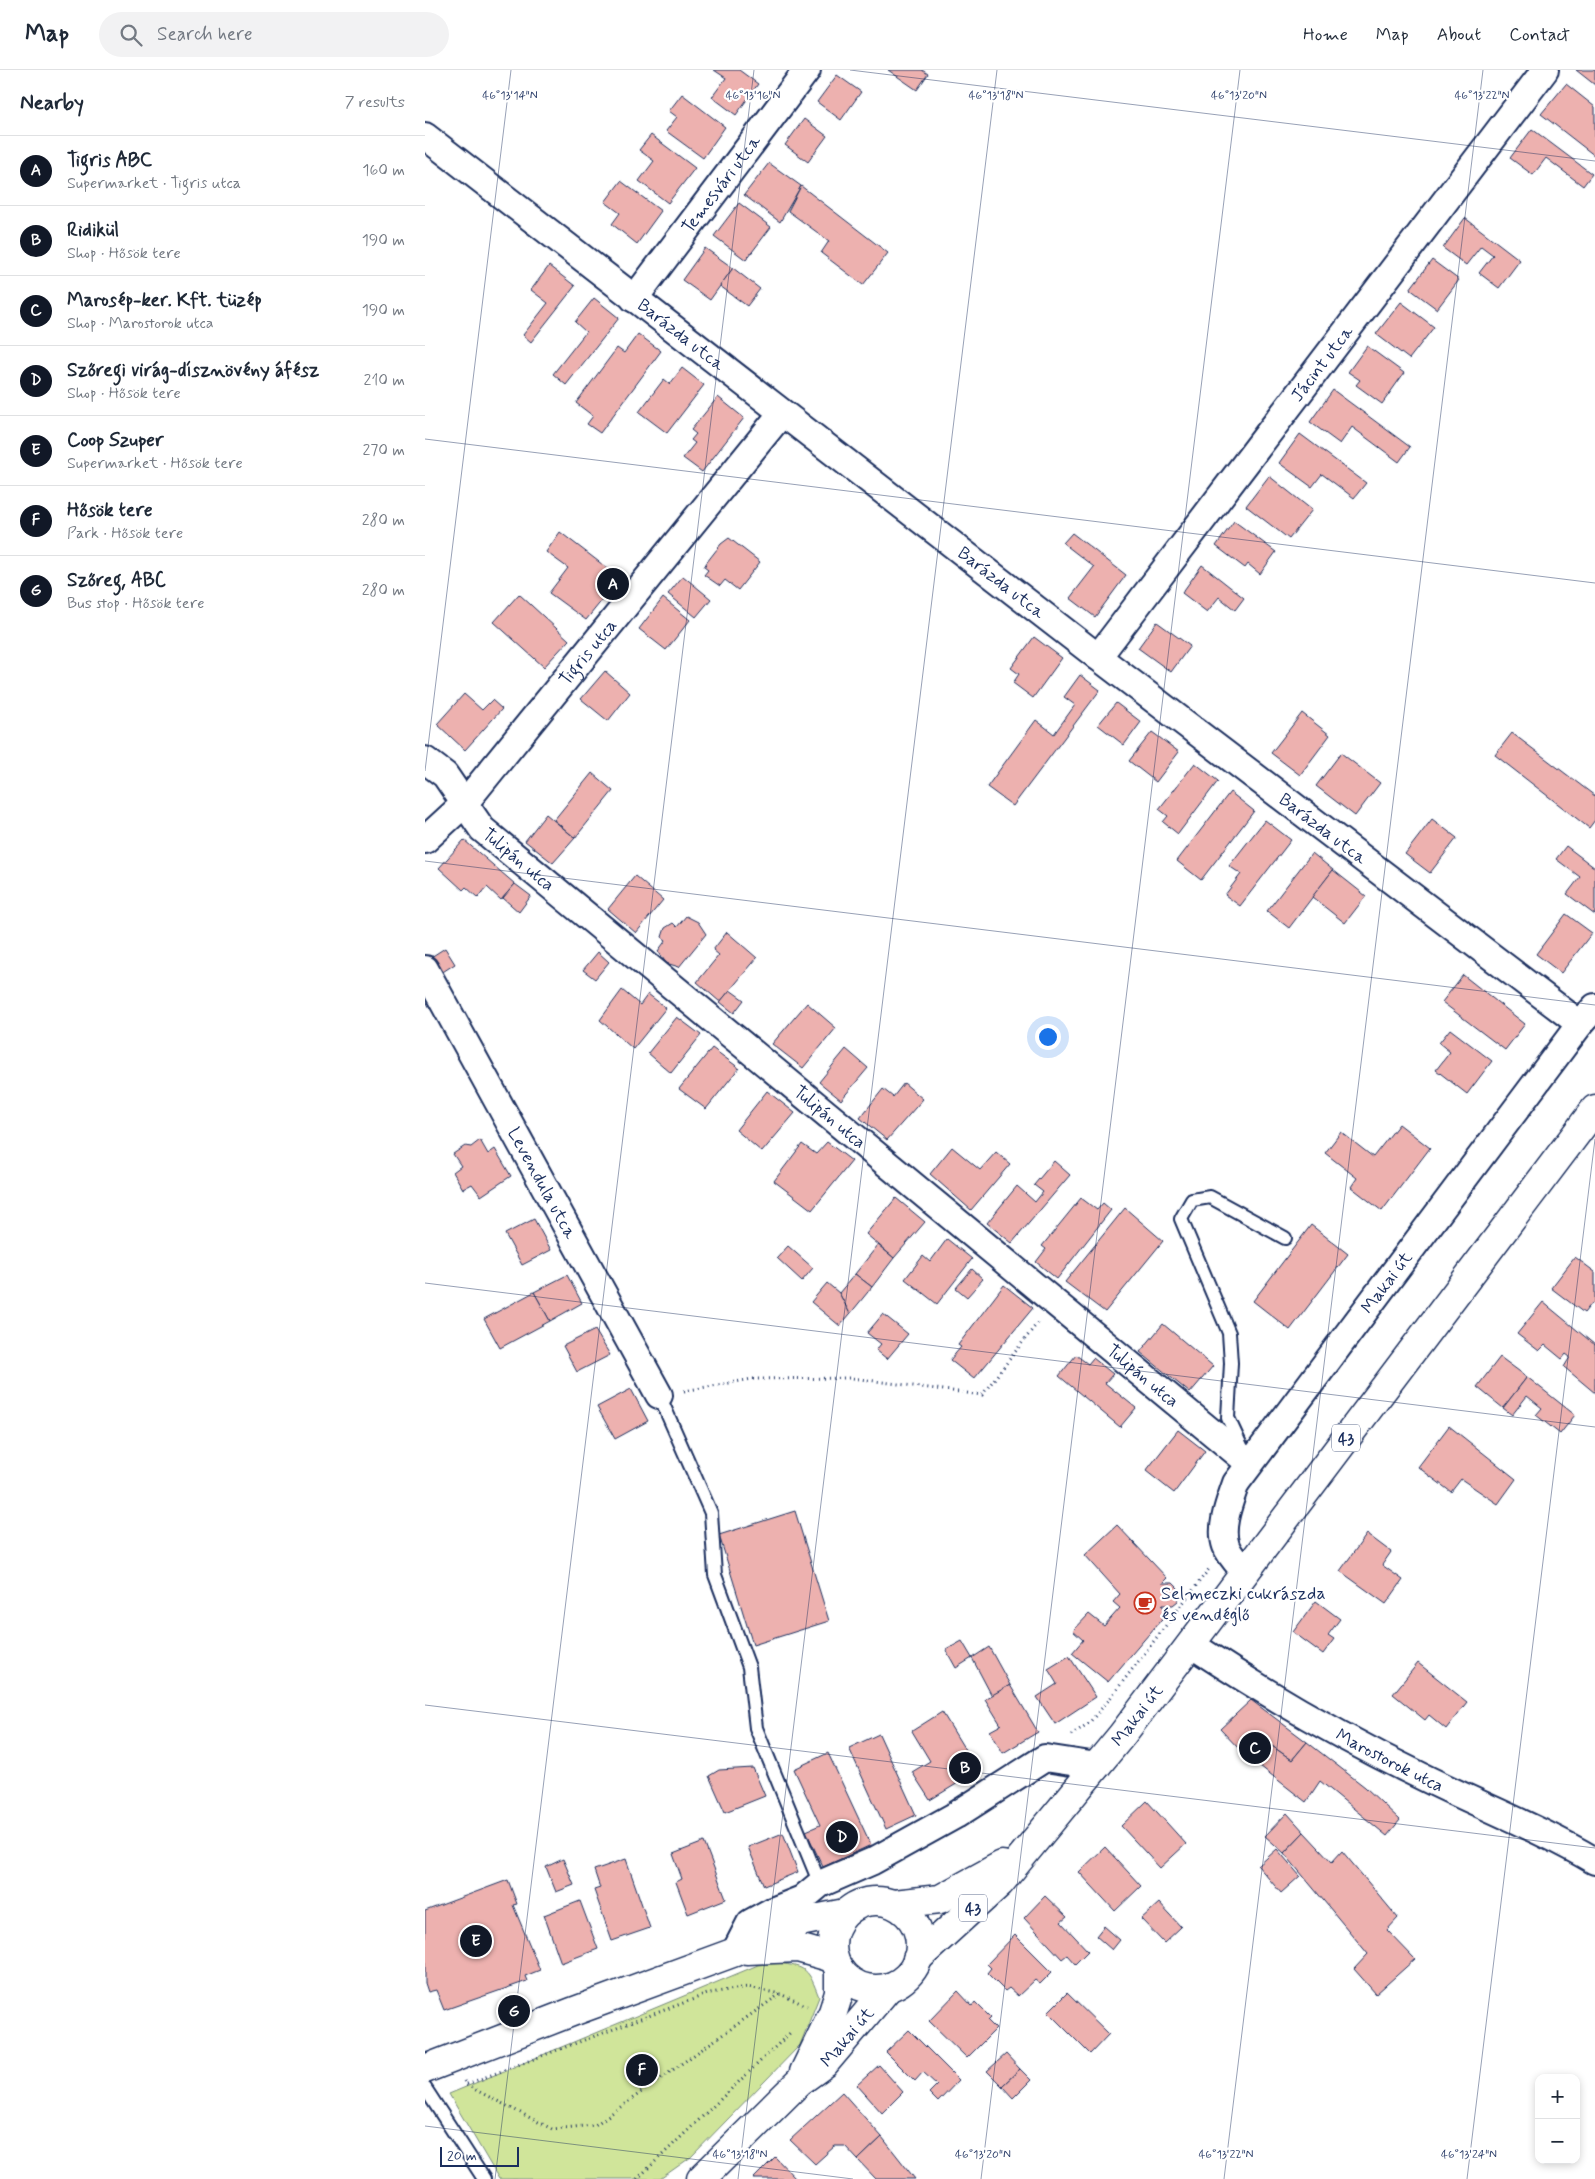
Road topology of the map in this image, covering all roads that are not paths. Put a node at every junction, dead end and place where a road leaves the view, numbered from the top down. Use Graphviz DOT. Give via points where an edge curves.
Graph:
graph roads {
  1 [pos="807,70"];
  2 [pos="1545,70"];
  3 [pos="425,136"];
  4 [pos="634,299"];
  5 [pos="781,413"];
  6 [pos="1099,657"];
  7 [pos="425,760"];
  8 [pos="464,804"];
  9 [pos="425,840"];
  10 [pos="425,969"];
  11 [pos="1588,1016"];
  12 [pos="1595,1109"];
  13 [pos="1285,1238"];
  14 [pos="659,1395"];
  15 [pos="1249,1463"];
  16 [pos="1245,1572"];
  17 [pos="1191,1645"];
  18 [pos="1097,1766"];
  19 [pos="1023,1853"];
  20 [pos="1595,1861"];
  21 [pos="820,1884"];
  22 [pos="894,1904"];
  23 [pos="845,1912"];
  24 [pos="735,1952"];
  25 [pos="917,1959"];
  26 [pos="836,1964"];
  27 [pos="889,1987"];
  28 [pos="425,2069"];
  29 [pos="799,2082"];
  30 [pos="425,2088"];
  31 [pos="484,2179"];
  32 [pos="701,2179"];
  1 -- 4 [label="street, Temesvári utca"];
  2 -- 6 [label="street, Jácint utca"];
  3 -- 4 [label="street, Barázda utca"];
  4 -- 5 [label="street, Barázda utca"];
  5 -- 6 [label="street, Barázda utca"];
  5 -- 8 [label="street, Tigris utca"];
  6 -- 11 [label="street, Barázda utca"];
  7 -- 8 [label="street, Tulipán utca" via="445,775"];
  8 -- 9 [label="street, Tigris utca"];
  8 -- 15 [label="street, Tulipán utca" via="482,829"];
  10 -- 14 [label="street, Levendula utca"];
  11 -- 15 [label="street, Makai út"];
  12 -- 16 [label="main road, Makai út / 43"];
  13 -- 15 [label="lane" via="1210,1197 1192,1200 1181,1219 1229,1333 1228,1418"];
  14 -- 21 [label="lane" via="711,1513 715,1575 749,1667 756,1728"];
  15 -- 16 [label="street, Makai út" via="1236,1483 1225,1529 1226,1546"];
  16 -- 17 [label="main road, Makai út / 43"];
  17 -- 18 [label="main road, Makai út / 43"];
  17 -- 20 [label="street, Marostorok utca" via="1351,1739 1421,1776 1561,1841"];
  18 -- 19 [label="main road, Makai út / 43"];
  18 -- 21 [label="street" via="1045,1758 956,1815 873,1861"];
  19 -- 22 [label="main road, Makai út / 43" via="940,1899"];
  19 -- 25 [label="main road, Makai út / 43" via="1000,1883"];
  21 -- 24 [label="street" via="802,1899 751,1923"];
  22 -- 23 [label="main road, Makai út / 43" via="868,1901"];
  22 -- 25 [label="main road" via="905,1911 916,1927 920,1946"];
  23 -- 24 [label="main road" via="766,1934"];
  23 -- 26 [label="main road, Makai út / 43" via="835,1926 831,1942"];
  24 -- 26 [label="main road" via="798,1948"];
  24 -- 28 [label="main road"];
  25 -- 27 [label="main road, Makai út / 43" via="911,1971"];
  26 -- 27 [label="main road, Makai út" via="856,1984 878,1989"];
  26 -- 29 [label="main road, Makai út / 43" via="839,1993"];
  27 -- 29 [label="main road, Makai út / 43" via="824,2064"];
  29 -- 32 [label="main road, Makai út / 43"];
  30 -- 31 [label="lane"];
}
